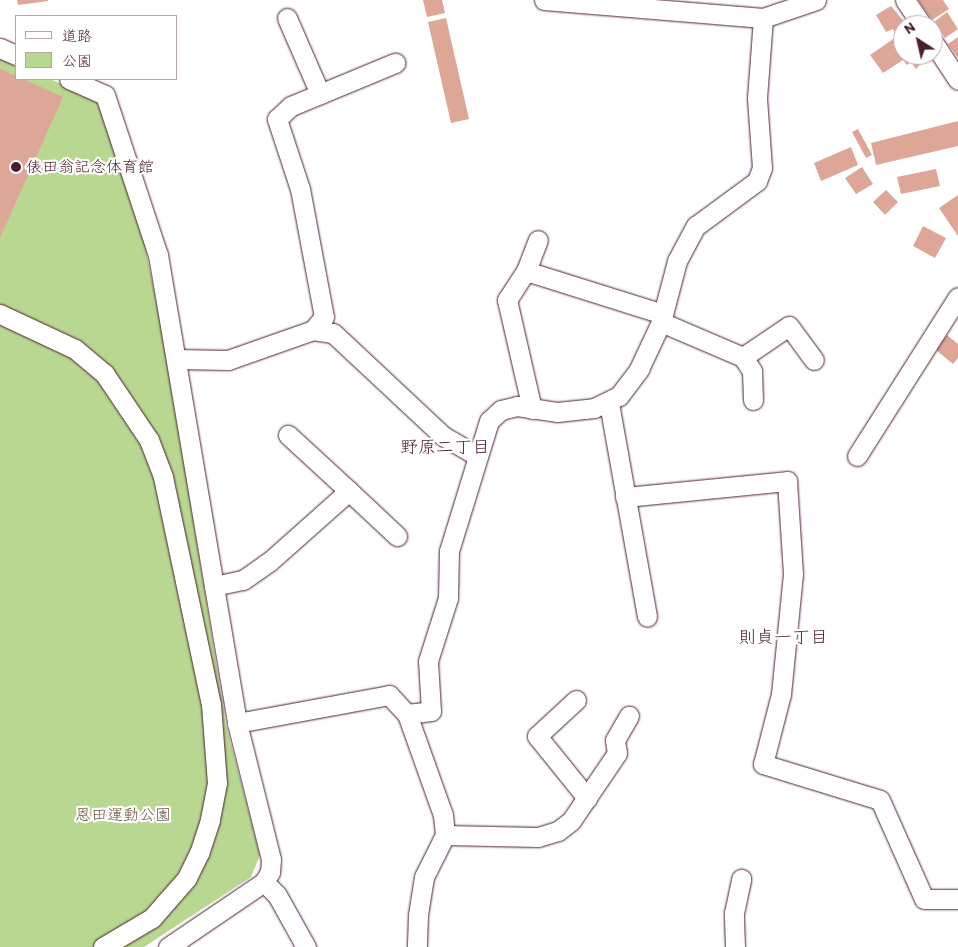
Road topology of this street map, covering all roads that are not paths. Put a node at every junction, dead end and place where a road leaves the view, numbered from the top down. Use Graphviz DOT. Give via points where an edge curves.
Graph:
graph roads {
  1 [pos="544,0"];
  2 [pos="816,0"];
  3 [pos="905,0"];
  4 [pos="915,15"];
  5 [pos="288,18"];
  6 [pos="763,18"];
  7 [pos="0,48"];
  8 [pos="15,55"];
  9 [pos="943,57"];
  10 [pos="394,63"];
  11 [pos="71,80"];
  12 [pos="958,80"];
  13 [pos="320,94"];
  14 [pos="538,240"];
  15 [pos="526,271"];
  16 [pos="958,297"];
  17 [pos="0,314"];
  18 [pos="662,318"];
  19 [pos="312,330"];
  20 [pos="744,357"];
  21 [pos="176,359"];
  22 [pos="814,360"];
  23 [pos="753,400"];
  24 [pos="609,403"];
  25 [pos="532,409"];
  26 [pos="288,434"];
  27 [pos="476,455"];
  28 [pos="857,456"];
  29 [pos="349,491"];
  30 [pos="625,497"];
  31 [pos="397,536"];
  32 [pos="214,586"];
  33 [pos="646,617"];
  34 [pos="576,700"];
  35 [pos="407,714"];
  36 [pos="629,716"];
  37 [pos="237,723"];
  38 [pos="587,798"];
  39 [pos="445,835"];
  40 [pos="741,879"];
  41 [pos="264,882"];
  42 [pos="958,899"];
  43 [pos="103,947"];
  44 [pos="168,947"];
  45 [pos="306,947"];
  46 [pos="417,947"];
  47 [pos="735,947"];
  1 -- 6 [label="street"];
  2 -- 6 [label="street"];
  3 -- 4 [label="street"];
  5 -- 13 [label="street"];
  6 -- 18 [label="street" via="757,98 762,168 757,182 696,226 677,260"];
  7 -- 8 [label="street"];
  9 -- 12 [label="street"];
  10 -- 13 [label="street"];
  11 -- 21 [label="street" via="104,94 158,255"];
  13 -- 19 [label="street" via="291,106 277,119 300,189 324,316"];
  14 -- 15 [label="street"];
  15 -- 18 [label="street"];
  15 -- 25 [label="street" via="507,300"];
  16 -- 28 [label="street"];
  17 -- 43 [label="street" via="75,349 104,373 149,440 163,477 211,704 217,783 199,853 187,878 152,918"];
  18 -- 20 [label="street"];
  18 -- 24 [label="street" via="639,369"];
  19 -- 21 [label="street" via="228,360"];
  19 -- 27 [label="street" via="333,333 443,436"];
  20 -- 22 [label="street" via="789,326"];
  20 -- 23 [label="street" via="752,371"];
  21 -- 32 [label="street"];
  24 -- 25 [label="street" via="557,412"];
  24 -- 30 [label="street"];
  25 -- 27 [label="street" via="517,406 501,410 489,421"];
  26 -- 29 [label="street"];
  27 -- 35 [label="street" via="448,551 448,598 428,661 431,710"];
  29 -- 31 [label="street"];
  29 -- 32 [label="street" via="269,562 242,580"];
  30 -- 33 [label="street"];
  30 -- 42 [label="street" via="788,481 793,574 781,694 763,764 880,800 924,899"];
  32 -- 37 [label="street"];
  34 -- 38 [label="street" via="537,736"];
  35 -- 37 [label="street" via="389,695"];
  35 -- 39 [label="street" via="443,815"];
  36 -- 38 [label="street" via="615,740 618,753"];
  37 -- 41 [label="street" via="271,859 270,872"];
  38 -- 39 [label="street" via="571,822 558,831 538,837"];
  39 -- 46 [label="street" via="424,877"];
  40 -- 47 [label="street" via="734,913"];
  41 -- 44 [label="street"];
  41 -- 45 [label="street" via="277,895"];
}
